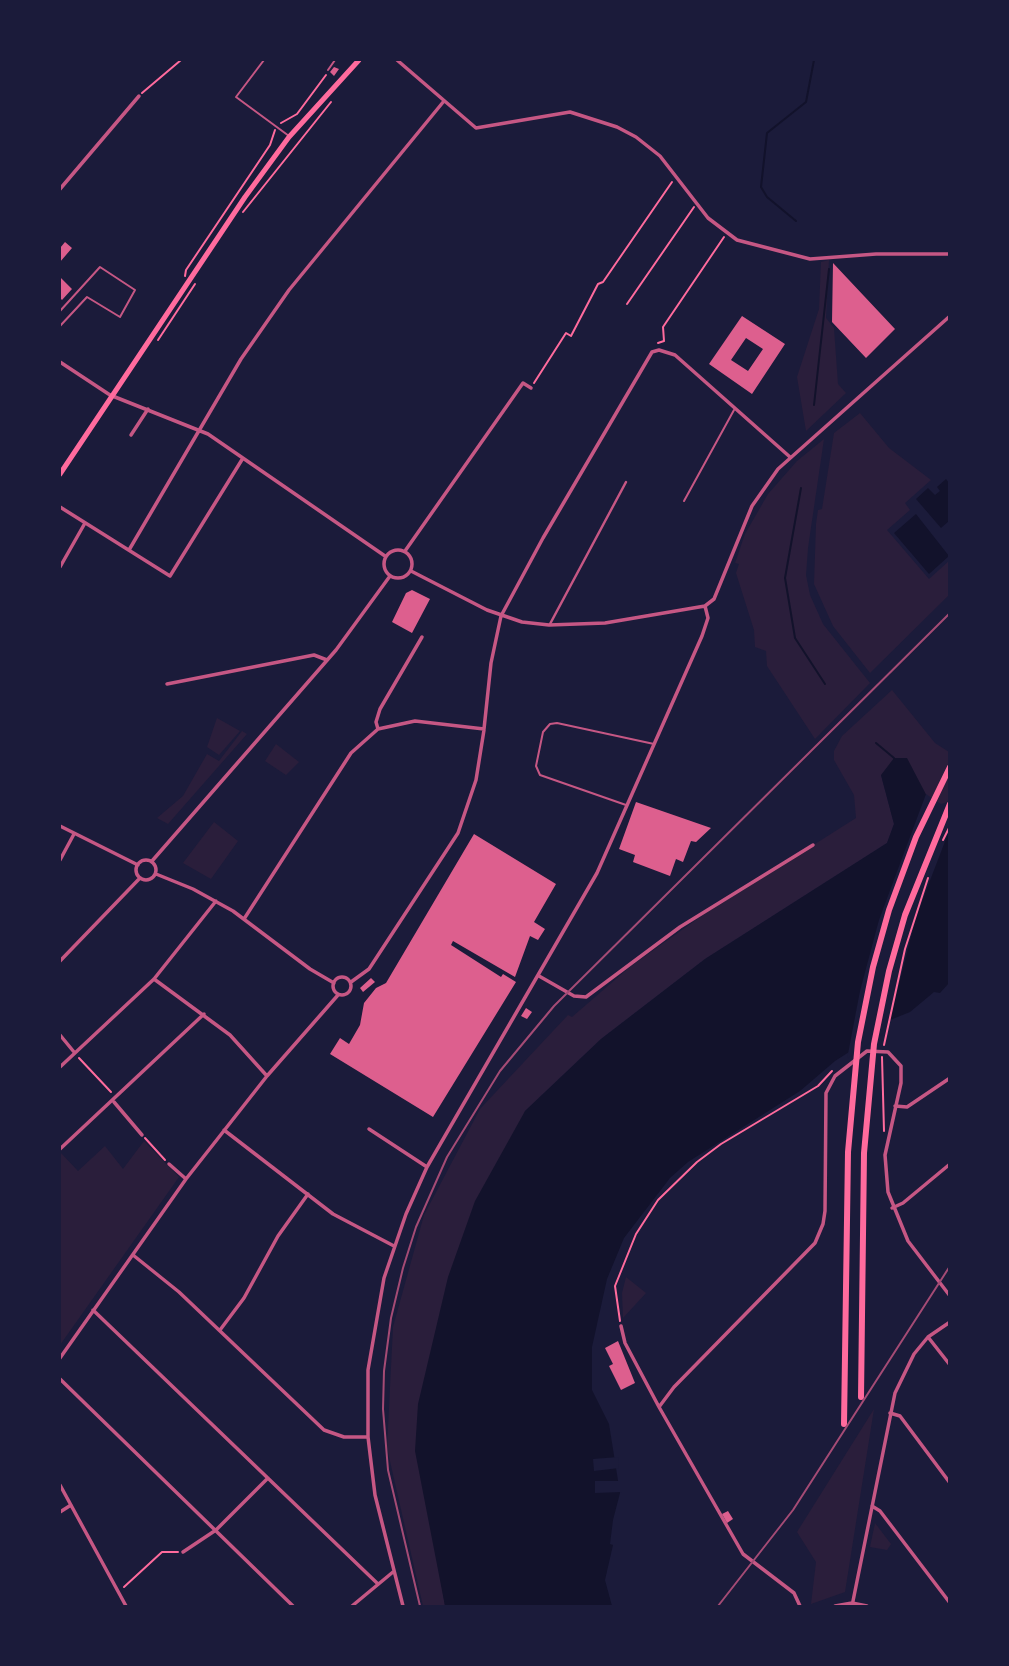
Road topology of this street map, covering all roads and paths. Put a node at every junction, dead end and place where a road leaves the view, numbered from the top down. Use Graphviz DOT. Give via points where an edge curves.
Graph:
graph roads {
  1 [pos="181,60"];
  2 [pos="264,60"];
  3 [pos="335,60"];
  4 [pos="359,60"];
  5 [pos="397,60"];
  6 [pos="328,70"];
  7 [pos="337,94"];
  8 [pos="139,96"];
  9 [pos="444,102"];
  10 [pos="281,122"];
  11 [pos="274,132"];
  12 [pos="289,137"];
  13 [pos="677,175"];
  14 [pos="60,189"];
  15 [pos="697,204"];
  16 [pos="238,220"];
  17 [pos="726,234"];
  18 [pos="950,254"];
  19 [pos="186,270"];
  20 [pos="199,278"];
  21 [pos="627,304"];
  22 [pos="60,311"];
  23 [pos="950,316"];
  24 [pos="60,326"];
  25 [pos="161,339"];
  26 [pos="658,343"];
  27 [pos="60,362"];
  28 [pos="531,388"];
  29 [pos="110,395"];
  30 [pos="148,409"];
  31 [pos="734,409"];
  32 [pos="200,430"];
  33 [pos="131,435"];
  34 [pos="790,457"];
  35 [pos="243,458"];
  36 [pos="60,474"];
  37 [pos="626,482"];
  38 [pos="684,501"];
  39 [pos="60,507"];
  40 [pos="85,522"];
  41 [pos="129,550"];
  42 [pos="405,551"];
  43 [pos="385,556"];
  44 [pos="60,567"];
  45 [pos="411,570"];
  46 [pos="390,576"];
  47 [pos="705,606"];
  48 [pos="502,617"];
  49 [pos="549,625"];
  50 [pos="422,637"];
  51 [pos="327,660"];
  52 [pos="167,684"];
  53 [pos="378,729"];
  54 [pos="484,729"];
  55 [pos="654,744"];
  56 [pos="950,767"];
  57 [pos="950,804"];
  58 [pos="628,806"];
  59 [pos="60,826"];
  60 [pos="950,826"];
  61 [pos="75,834"];
  62 [pos="942,843"];
  63 [pos="813,845"];
  64 [pos="60,860"];
  65 [pos="152,861"];
  66 [pos="138,864"];
  67 [pos="930,872"];
  68 [pos="156,874"];
  69 [pos="140,878"];
  70 [pos="216,901"];
  71 [pos="244,919"];
  72 [pos="60,961"];
  73 [pos="539,976"];
  74 [pos="154,979"];
  75 [pos="351,982"];
  76 [pos="334,983"];
  77 [pos="338,995"];
  78 [pos="204,1014"];
  79 [pos="60,1035"];
  80 [pos="74,1053"];
  81 [pos="60,1067"];
  82 [pos="267,1076"];
  83 [pos="950,1078"];
  84 [pos="818,1086"];
  85 [pos="115,1100"];
  86 [pos="895,1106"];
  87 [pos="369,1129"];
  88 [pos="224,1130"];
  89 [pos="888,1133"];
  90 [pos="142,1135"];
  91 [pos="60,1149"];
  92 [pos="169,1164"];
  93 [pos="950,1164"];
  94 [pos="427,1167"];
  95 [pos="186,1179"];
  96 [pos="308,1194"];
  97 [pos="892,1208"];
  98 [pos="394,1246"];
  99 [pos="133,1255"];
  100 [pos="950,1296"];
  101 [pos="93,1310"];
  102 [pos="950,1322"];
  103 [pos="621,1326"];
  104 [pos="220,1330"];
  105 [pos="928,1338"];
  106 [pos="60,1358"];
  107 [pos="950,1365"];
  108 [pos="60,1378"];
  109 [pos="861,1397"];
  110 [pos="659,1406"];
  111 [pos="890,1413"];
  112 [pos="844,1424"];
  113 [pos="368,1437"];
  114 [pos="268,1478"];
  115 [pos="950,1483"];
  116 [pos="60,1485"];
  117 [pos="71,1505"];
  118 [pos="872,1506"];
  119 [pos="60,1512"];
  120 [pos="216,1530"];
  121 [pos="183,1552"];
  122 [pos="394,1572"];
  123 [pos="378,1584"];
  124 [pos="123,1588"];
  125 [pos="950,1603"];
  126 [pos="852,1605"];
  127 [pos="126,1606"];
  128 [pos="293,1606"];
  129 [pos="352,1606"];
  130 [pos="403,1606"];
  131 [pos="800,1606"];
  132 [pos="835,1606"];
  133 [pos="867,1606"];
  1 -- 8 [label="path"];
  2 -- 12 [label="lane" via="236,97"];
  3 -- 6 [label="lane"];
  4 -- 12 [label="main road"];
  5 -- 9 [label="street"];
  6 -- 10 [label="path" via="297,114"];
  7 -- 16 [label="path"];
  8 -- 14 [label="street"];
  9 -- 13 [label="street" via="470,126 481,128 552,113 579,114 636,137"];
  9 -- 32 [label="street" via="289,290"];
  11 -- 19 [label="path" via="270,145"];
  12 -- 29 [label="main road"];
  13 -- 15 [label="street"];
  13 -- 28 [label="path" via="598,284 571,336 566,334"];
  15 -- 17 [label="street"];
  15 -- 21 [label="path"];
  17 -- 18 [label="street" via="810,259"];
  17 -- 26 [label="path" via="663,327 664,341"];
  20 -- 25 [label="path"];
  22 -- 24 [label="lane" via="100,267 135,290 120,317 87,297"];
  23 -- 34 [label="street"];
  27 -- 29 [label="street"];
  28 -- 42 [label="street" via="523,383"];
  29 -- 30 [label="street"];
  29 -- 36 [label="main road"];
  30 -- 32 [label="street"];
  30 -- 33 [label="street"];
  31 -- 34 [label="street"];
  31 -- 38 [label="lane"];
  31 -- 48 [label="street" via="675,355 652,352"];
  32 -- 35 [label="street"];
  32 -- 41 [label="street"];
  34 -- 47 [label="street" via="752,506 714,599"];
  35 -- 41 [label="street" via="170,576"];
  35 -- 43 [label="street"];
  37 -- 49 [label="street"];
  39 -- 40 [label="street"];
  40 -- 41 [label="street"];
  40 -- 44 [label="street"];
  42 -- 43 [label="street" via="397,549"];
  42 -- 45 [label="street" via="412,560"];
  43 -- 46 [label="street" via="383,565"];
  45 -- 46 [label="street" via="402,578"];
  45 -- 48 [label="street"];
  46 -- 51 [label="street"];
  47 -- 49 [label="street" via="628,621"];
  47 -- 55 [label="street" via="708,618 702,636"];
  48 -- 49 [label="street"];
  48 -- 54 [label="street" via="491,663"];
  50 -- 53 [label="street" via="380,709"];
  51 -- 52 [label="street" via="314,655"];
  51 -- 65 [label="street"];
  53 -- 54 [label="street" via="415,721"];
  53 -- 71 [label="street" via="351,753"];
  54 -- 75 [label="street" via="476,780 458,833 369,970"];
  55 -- 58 [label="street"];
  55 -- 58 [label="lane" via="557,723 543,732 536,766 540,775"];
  56 -- 112 [label="highway" via="905,865 864,1005 848,1152"];
  57 -- 109 [label="highway" via="899,934 872,1061 863,1179"];
  58 -- 73 [label="street" via="597,873"];
  59 -- 61 [label="street"];
  60 -- 62 [label="path"];
  61 -- 64 [label="street"];
  61 -- 66 [label="street"];
  63 -- 73 [label="street" via="703,912 586,997 574,996"];
  65 -- 66 [label="street"];
  65 -- 68 [label="street"];
  66 -- 69 [label="street"];
  67 -- 89 [label="path" via="900,966 881,1063 883,1129"];
  68 -- 69 [label="street"];
  68 -- 70 [label="street"];
  69 -- 72 [label="street"];
  70 -- 71 [label="street"];
  70 -- 74 [label="street"];
  71 -- 76 [label="street"];
  73 -- 94 [label="street"];
  74 -- 78 [label="street"];
  74 -- 80 [label="street"];
  75 -- 76 [label="street" via="341,977"];
  75 -- 77 [label="street" via="349,993"];
  76 -- 77 [label="street"];
  77 -- 82 [label="street"];
  78 -- 82 [label="street"];
  78 -- 85 [label="street"];
  79 -- 80 [label="street"];
  80 -- 81 [label="street"];
  80 -- 85 [label="path"];
  82 -- 88 [label="street"];
  83 -- 86 [label="street" via="907,1107"];
  84 -- 103 [label="path" via="721,1144 658,1200 636,1234 615,1286"];
  85 -- 90 [label="street"];
  85 -- 91 [label="street"];
  86 -- 89 [label="street"];
  86 -- 110 [label="street" via="902,1077 899,1063 888,1052 867,1051 835,1076 826,1093 825,1211 815,1243"];
  87 -- 94 [label="street"];
  88 -- 95 [label="street"];
  88 -- 96 [label="street"];
  89 -- 97 [label="street" via="885,1173"];
  90 -- 92 [label="path"];
  92 -- 95 [label="street"];
  93 -- 97 [label="street"];
  94 -- 98 [label="street"];
  95 -- 99 [label="street"];
  96 -- 98 [label="street" via="345,1223"];
  96 -- 104 [label="street"];
  97 -- 100 [label="street" via="908,1241"];
  98 -- 113 [label="street" via="372,1338"];
  99 -- 101 [label="street"];
  99 -- 104 [label="street"];
  101 -- 106 [label="street"];
  101 -- 114 [label="street"];
  102 -- 105 [label="street"];
  103 -- 110 [label="street" via="625,1343"];
  104 -- 113 [label="street" via="324,1430 344,1437"];
  105 -- 107 [label="street"];
  105 -- 111 [label="street" via="903,1372"];
  108 -- 120 [label="street"];
  110 -- 131 [label="street" via="743,1554 794,1593"];
  111 -- 115 [label="street" via="900,1416"];
  111 -- 118 [label="street"];
  113 -- 122 [label="street" via="375,1495"];
  114 -- 120 [label="street"];
  114 -- 123 [label="street"];
  116 -- 117 [label="street"];
  117 -- 119 [label="street"];
  117 -- 127 [label="street"];
  118 -- 125 [label="street"];
  118 -- 126 [label="street"];
  120 -- 121 [label="street"];
  120 -- 128 [label="street"];
  121 -- 124 [label="path" via="162,1552"];
  122 -- 123 [label="street"];
  122 -- 130 [label="street"];
  123 -- 129 [label="street"];
  126 -- 132 [label="street"];
  126 -- 133 [label="street"];
}
